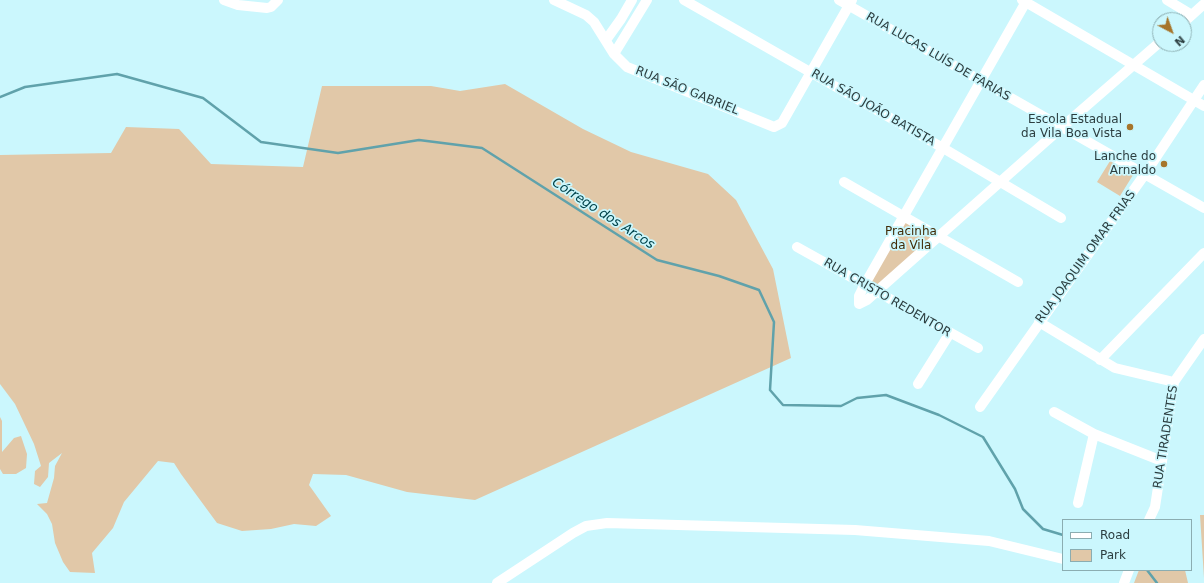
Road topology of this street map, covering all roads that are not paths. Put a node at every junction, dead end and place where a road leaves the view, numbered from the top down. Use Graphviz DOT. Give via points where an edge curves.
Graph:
graph roads {
  1 [pos="224,0"];
  2 [pos="278,0"];
  3 [pos="554,0"];
  4 [pos="632,0"];
  5 [pos="647,0"];
  6 [pos="684,0"];
  7 [pos="840,0"];
  8 [pos="1167,0"];
  9 [pos="1200,0"];
  10 [pos="1025,1"];
  11 [pos="850,3"];
  12 [pos="1204,4"];
  13 [pos="1187,12"];
  14 [pos="1192,15"];
  15 [pos="606,40"];
  16 [pos="1152,49"];
  17 [pos="614,54"];
  18 [pos="1134,65"];
  19 [pos="810,72"];
  20 [pos="982,82"];
  21 [pos="1204,85"];
  22 [pos="1194,100"];
  23 [pos="1204,106"];
  24 [pos="1061,128"];
  25 [pos="943,148"];
  26 [pos="1145,174"];
  27 [pos="844,182"];
  28 [pos="1000,182"];
  29 [pos="1204,208"];
  30 [pos="904,217"];
  31 [pos="1061,218"];
  32 [pos="939,235"];
  33 [pos="797,247"];
  34 [pos="1204,253"];
  35 [pos="1018,282"];
  36 [pos="865,284"];
  37 [pos="877,291"];
  38 [pos="1039,322"];
  39 [pos="950,333"];
  40 [pos="1204,339"];
  41 [pos="978,348"];
  42 [pos="1100,360"];
  43 [pos="1174,382"];
  44 [pos="918,384"];
  45 [pos="980,407"];
  46 [pos="1054,412"];
  47 [pos="1094,434"];
  48 [pos="1162,462"];
  49 [pos="1078,503"];
  50 [pos="1149,519"];
  51 [pos="1062,559"];
  52 [pos="1126,571"];
  53 [pos="497,583"];
  54 [pos="1124,583"];
  1 -- 2 [label="street" via="238,5 267,8 272,7"];
  3 -- 15 [label="street, RUA SÃO GABRIEL" via="586,15"];
  4 -- 15 [label="street"];
  5 -- 17 [label="street"];
  6 -- 19 [label="street, RUA SÃO JOÃO BATISTA"];
  7 -- 11 [label="street, RUA LUCAS LUÍS DE FARIAS"];
  8 -- 13 [label="street"];
  9 -- 12 [label="street"];
  10 -- 18 [label="street"];
  10 -- 20 [label="street"];
  11 -- 19 [label="street"];
  11 -- 20 [label="street, RUA LUCAS LUÍS DE FARIAS"];
  12 -- 14 [label="street"];
  15 -- 17 [label="street, RUA SÃO GABRIEL"];
  16 -- 18 [label="street"];
  17 -- 19 [label="street, RUA SÃO GABRIEL" via="627,67 774,127 782,123"];
  18 -- 22 [label="street"];
  18 -- 24 [label="street"];
  19 -- 25 [label="street, RUA SÃO JOÃO BATISTA"];
  20 -- 24 [label="street, RUA LUCAS LUÍS DE FARIAS"];
  20 -- 25 [label="street"];
  21 -- 22 [label="street, RUA JOAQUIM OMAR FRIAS"];
  22 -- 23 [label="street"];
  22 -- 26 [label="street, RUA JOAQUIM OMAR FRIAS"];
  24 -- 26 [label="street, RUA LUCAS LUÍS DE FARIAS"];
  24 -- 28 [label="street"];
  25 -- 28 [label="street, RUA SÃO JOÃO BATISTA"];
  25 -- 30 [label="street"];
  26 -- 29 [label="street, RUA LUCAS LUÍS DE FARIAS"];
  26 -- 38 [label="street, RUA JOAQUIM OMAR FRIAS"];
  27 -- 30 [label="street"];
  28 -- 31 [label="street, RUA SÃO JOÃO BATISTA"];
  28 -- 32 [label="street"];
  30 -- 32 [label="street"];
  30 -- 36 [label="street"];
  32 -- 35 [label="street"];
  32 -- 37 [label="street"];
  33 -- 36 [label="street, RUA CRISTO REDENTOR"];
  34 -- 42 [label="street"];
  36 -- 37 [label="street, RUA CRISTO REDENTOR"];
  36 -- 37 [label="street" via="859,296 859,304"];
  37 -- 39 [label="street, RUA CRISTO REDENTOR"];
  38 -- 42 [label="street"];
  38 -- 45 [label="street, RUA JOAQUIM OMAR FRIAS"];
  39 -- 41 [label="street, RUA CRISTO REDENTOR"];
  39 -- 44 [label="street"];
  40 -- 43 [label="street, RUA TIRADENTES"];
  42 -- 43 [label="street" via="1115,368"];
  43 -- 48 [label="street, RUA TIRADENTES"];
  46 -- 47 [label="street"];
  47 -- 48 [label="street"];
  47 -- 49 [label="street"];
  48 -- 50 [label="street, RUA TIRADENTES" via="1155,507"];
  51 -- 53 [label="street" via="989,541 855,530 607,523 586,526"];
  52 -- 54 [label="street"];
}
